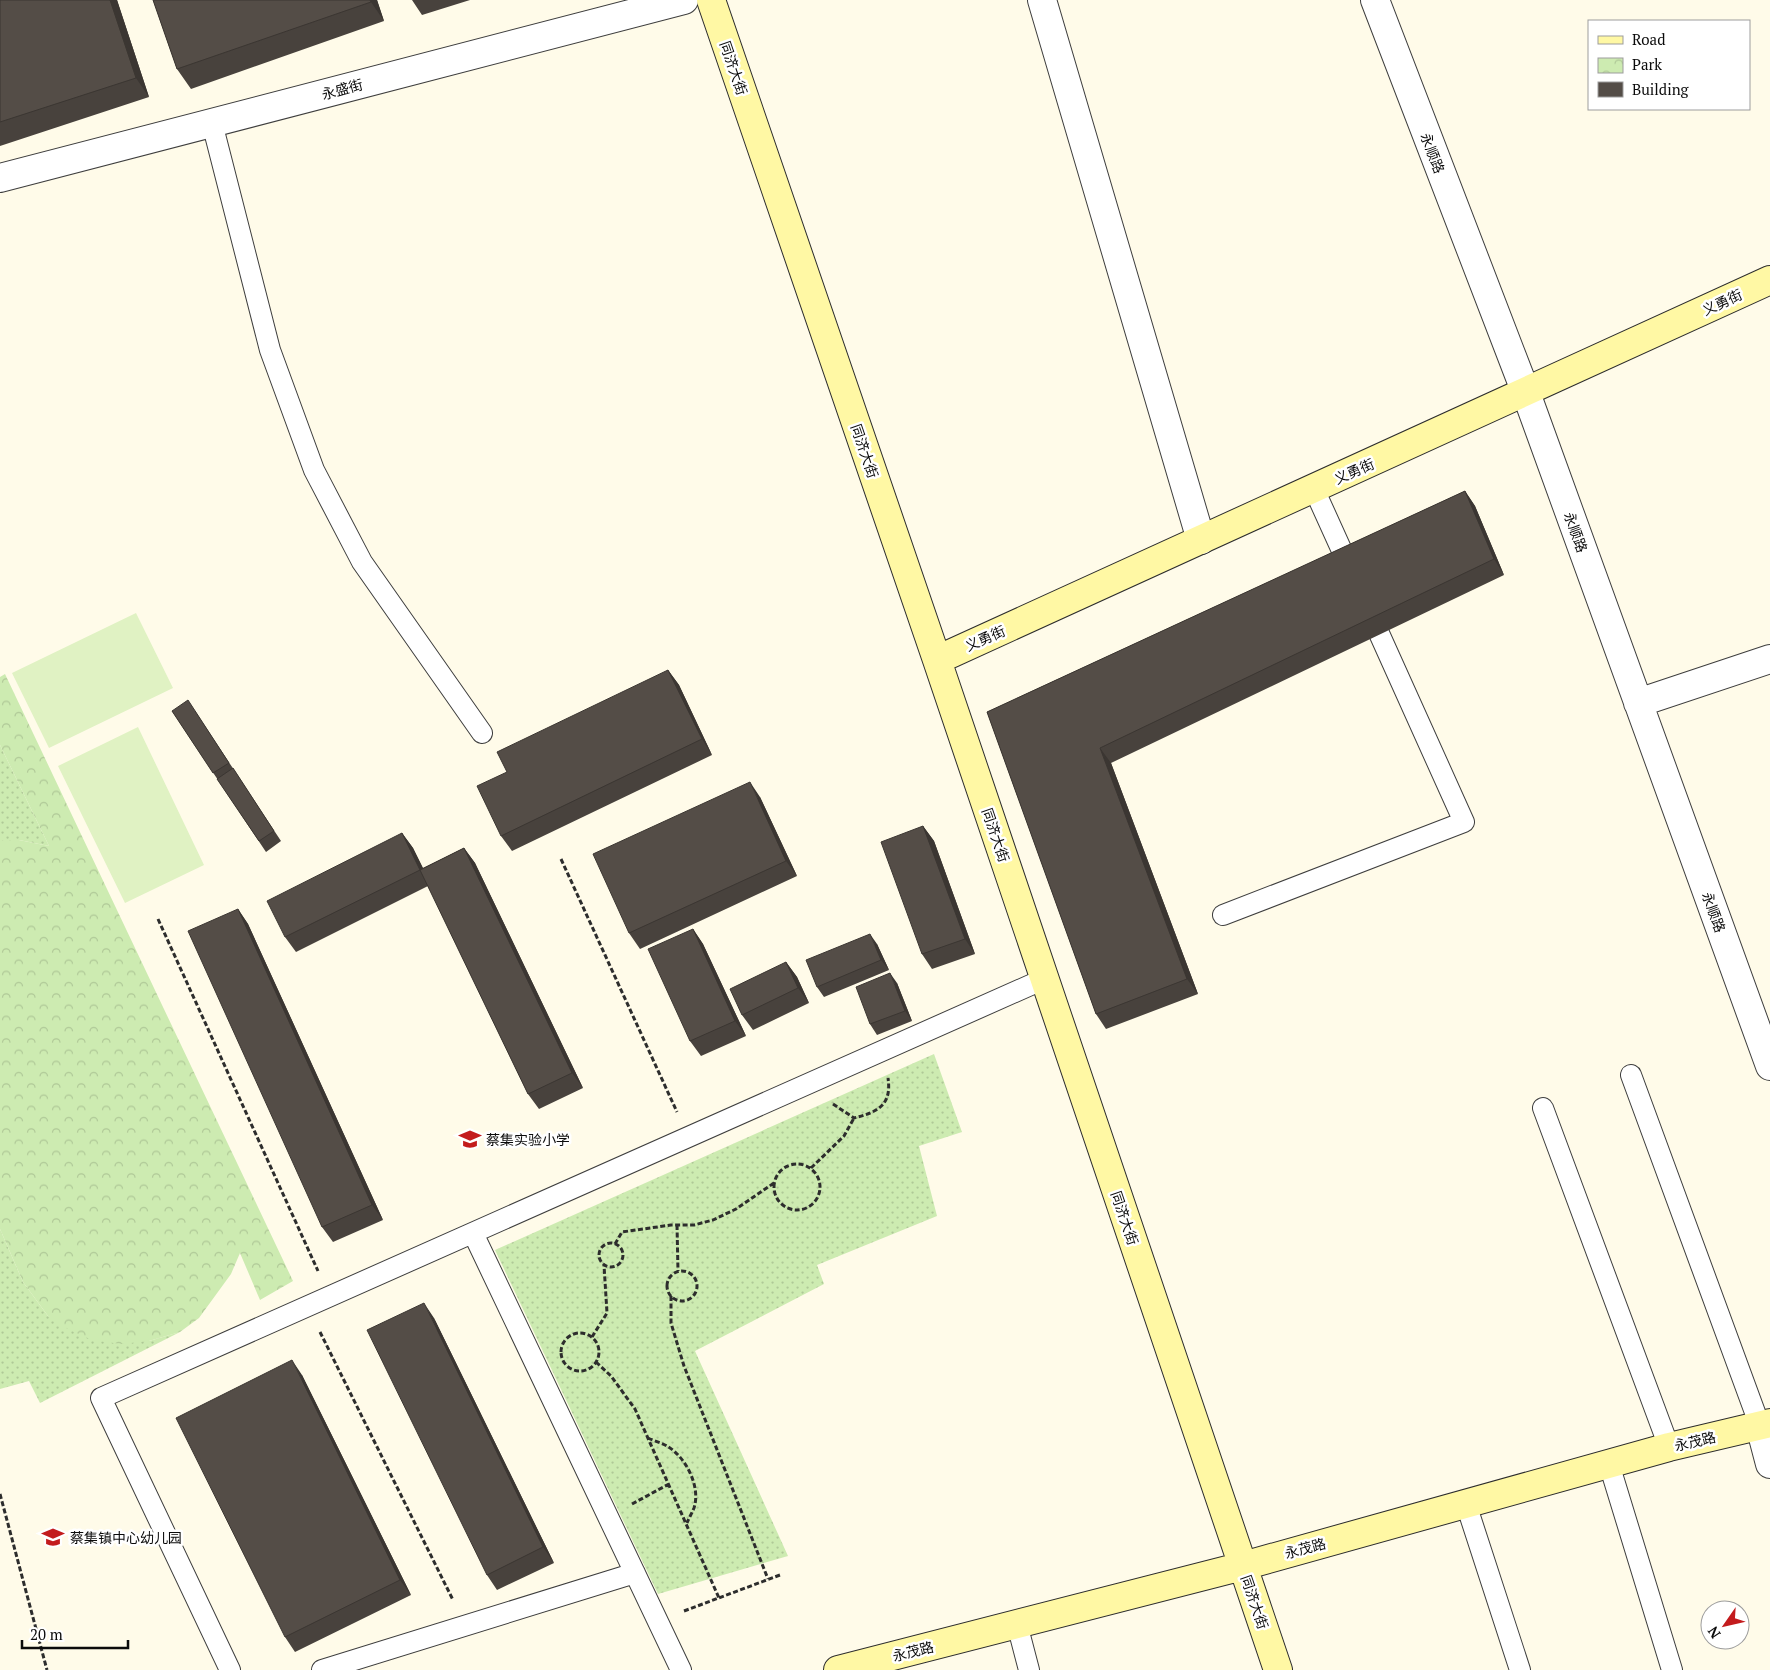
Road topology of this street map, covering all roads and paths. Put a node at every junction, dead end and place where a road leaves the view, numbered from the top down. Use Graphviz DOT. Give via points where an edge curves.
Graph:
graph roads {
  1 [pos="684,0"];
  2 [pos="711,0"];
  3 [pos="1042,0"];
  4 [pos="1375,0"];
  5 [pos="212,123"];
  6 [pos="0,178"];
  7 [pos="1770,280"];
  8 [pos="1526,393"];
  9 [pos="1314,490"];
  10 [pos="1201,540"];
  11 [pos="1770,658"];
  12 [pos="937,660"];
  13 [pos="1638,703"];
  14 [pos="482,733"];
  15 [pos="561,859"];
  16 [pos="1223,915"];
  17 [pos="158,918"];
  18 [pos="1044,979"];
  19 [pos="884,1050"];
  20 [pos="1770,1066"];
  21 [pos="1631,1075"];
  22 [pos="812,1082"];
  23 [pos="1543,1108"];
  24 [pos="854,1118"];
  25 [pos="688,1137"];
  26 [pos="812,1168"];
  27 [pos="774,1183"];
  28 [pos="677,1225"];
  29 [pos="473,1233"];
  30 [pos="614,1244"];
  31 [pos="604,1265"];
  32 [pos="678,1271"];
  33 [pos="671,1296"];
  34 [pos="329,1297"];
  35 [pos="307,1307"];
  36 [pos="592,1337"];
  37 [pos="596,1362"];
  38 [pos="1765,1424"];
  39 [pos="648,1438"];
  40 [pos="1669,1447"];
  41 [pos="1609,1464"];
  42 [pos="1770,1464"];
  43 [pos="668,1484"];
  44 [pos="0,1494"];
  45 [pos="1466,1504"];
  46 [pos="608,1516"];
  47 [pos="686,1524"];
  48 [pos="1242,1566"];
  49 [pos="635,1573"];
  50 [pos="780,1574"];
  51 [pos="768,1579"];
  52 [pos="720,1598"];
  53 [pos="658,1622"];
  54 [pos="1017,1624"];
  55 [pos="465,1625"];
  56 [pos="46,1670"];
  57 [pos="230,1670"];
  58 [pos="322,1670"];
  59 [pos="681,1670"];
  60 [pos="838,1670"];
  61 [pos="1029,1670"];
  62 [pos="1278,1670"];
  63 [pos="1520,1670"];
  64 [pos="1672,1670"];
  1 -- 5 [label="street, 永盛街"];
  2 -- 12 [label="street, 同济大街"];
  3 -- 10 [label="street"];
  4 -- 8 [label="street, 永顺路"];
  5 -- 6 [label="street, 永盛街"];
  5 -- 14 [label="lane" via="270,350 314,470 362,562"];
  7 -- 8 [label="street, 义勇街"];
  8 -- 9 [label="street, 义勇街"];
  8 -- 13 [label="street, 永顺路"];
  9 -- 10 [label="street, 义勇街"];
  9 -- 16 [label="lane" via="1464,822"];
  10 -- 12 [label="street, 义勇街"];
  11 -- 13 [label="street"];
  12 -- 18 [label="street, 同济大街"];
  13 -- 20 [label="street, 永顺路"];
  15 -- 25 [label="path"];
  17 -- 34 [label="path"];
  18 -- 19 [label="lane"];
  18 -- 48 [label="street, 同济大街"];
  19 -- 22 [label="lane"];
  19 -- 24 [label="path" via="890,1090 886,1102 869,1115"];
  21 -- 38 [label="lane"];
  22 -- 24 [label="path" via="835,1107"];
  22 -- 25 [label="lane"];
  23 -- 40 [label="lane"];
  24 -- 26 [label="path" via="844,1136"];
  25 -- 29 [label="lane"];
  26 -- 27 [label="path" via="804,1164 788,1166 782,1169"];
  26 -- 27 [label="path" via="821,1188 815,1202 802,1210 781,1204"];
  27 -- 28 [label="path" via="736,1209 713,1220"];
  28 -- 30 [label="path" via="622,1232"];
  28 -- 32 [label="path"];
  29 -- 34 [label="lane"];
  29 -- 46 [label="lane"];
  30 -- 31 [label="path" via="607,1244 599,1251 599,1259"];
  30 -- 31 [label="path" via="622,1252 621,1261 615,1267"];
  31 -- 36 [label="path" via="607,1313"];
  32 -- 33 [label="path" via="668,1281"];
  32 -- 33 [label="path" via="688,1271 696,1278 698,1287 694,1297 684,1301"];
  33 -- 51 [label="path" via="671,1323 684,1366"];
  34 -- 35 [label="lane"];
  35 -- 55 [label="path"];
  35 -- 57 [label="lane" via="101,1398"];
  36 -- 37 [label="path" via="599,1351"];
  36 -- 37 [label="path" via="580,1332 568,1337 561,1348 561,1355 573,1370 586,1370"];
  37 -- 39 [label="path" via="611,1376 635,1409"];
  38 -- 40 [label="street, 永茂路"];
  38 -- 42 [label="street"];
  39 -- 43 [label="path"];
  39 -- 47 [label="path" via="667,1446 691,1474 694,1507"];
  40 -- 41 [label="street, 永茂路"];
  41 -- 45 [label="street, 永茂路"];
  41 -- 64 [label="lane"];
  43 -- 46 [label="path"];
  43 -- 47 [label="path"];
  44 -- 56 [label="path"];
  45 -- 48 [label="street, 永茂路"];
  45 -- 63 [label="lane"];
  46 -- 49 [label="lane"];
  47 -- 52 [label="path"];
  48 -- 54 [label="street, 永茂路"];
  48 -- 62 [label="street, 同济大街"];
  49 -- 53 [label="lane"];
  49 -- 55 [label="lane"];
  50 -- 51 [label="path"];
  51 -- 52 [label="path"];
  52 -- 53 [label="path"];
  53 -- 59 [label="lane"];
  54 -- 60 [label="street, 永茂路"];
  54 -- 61 [label="lane"];
  55 -- 58 [label="lane"];
}
